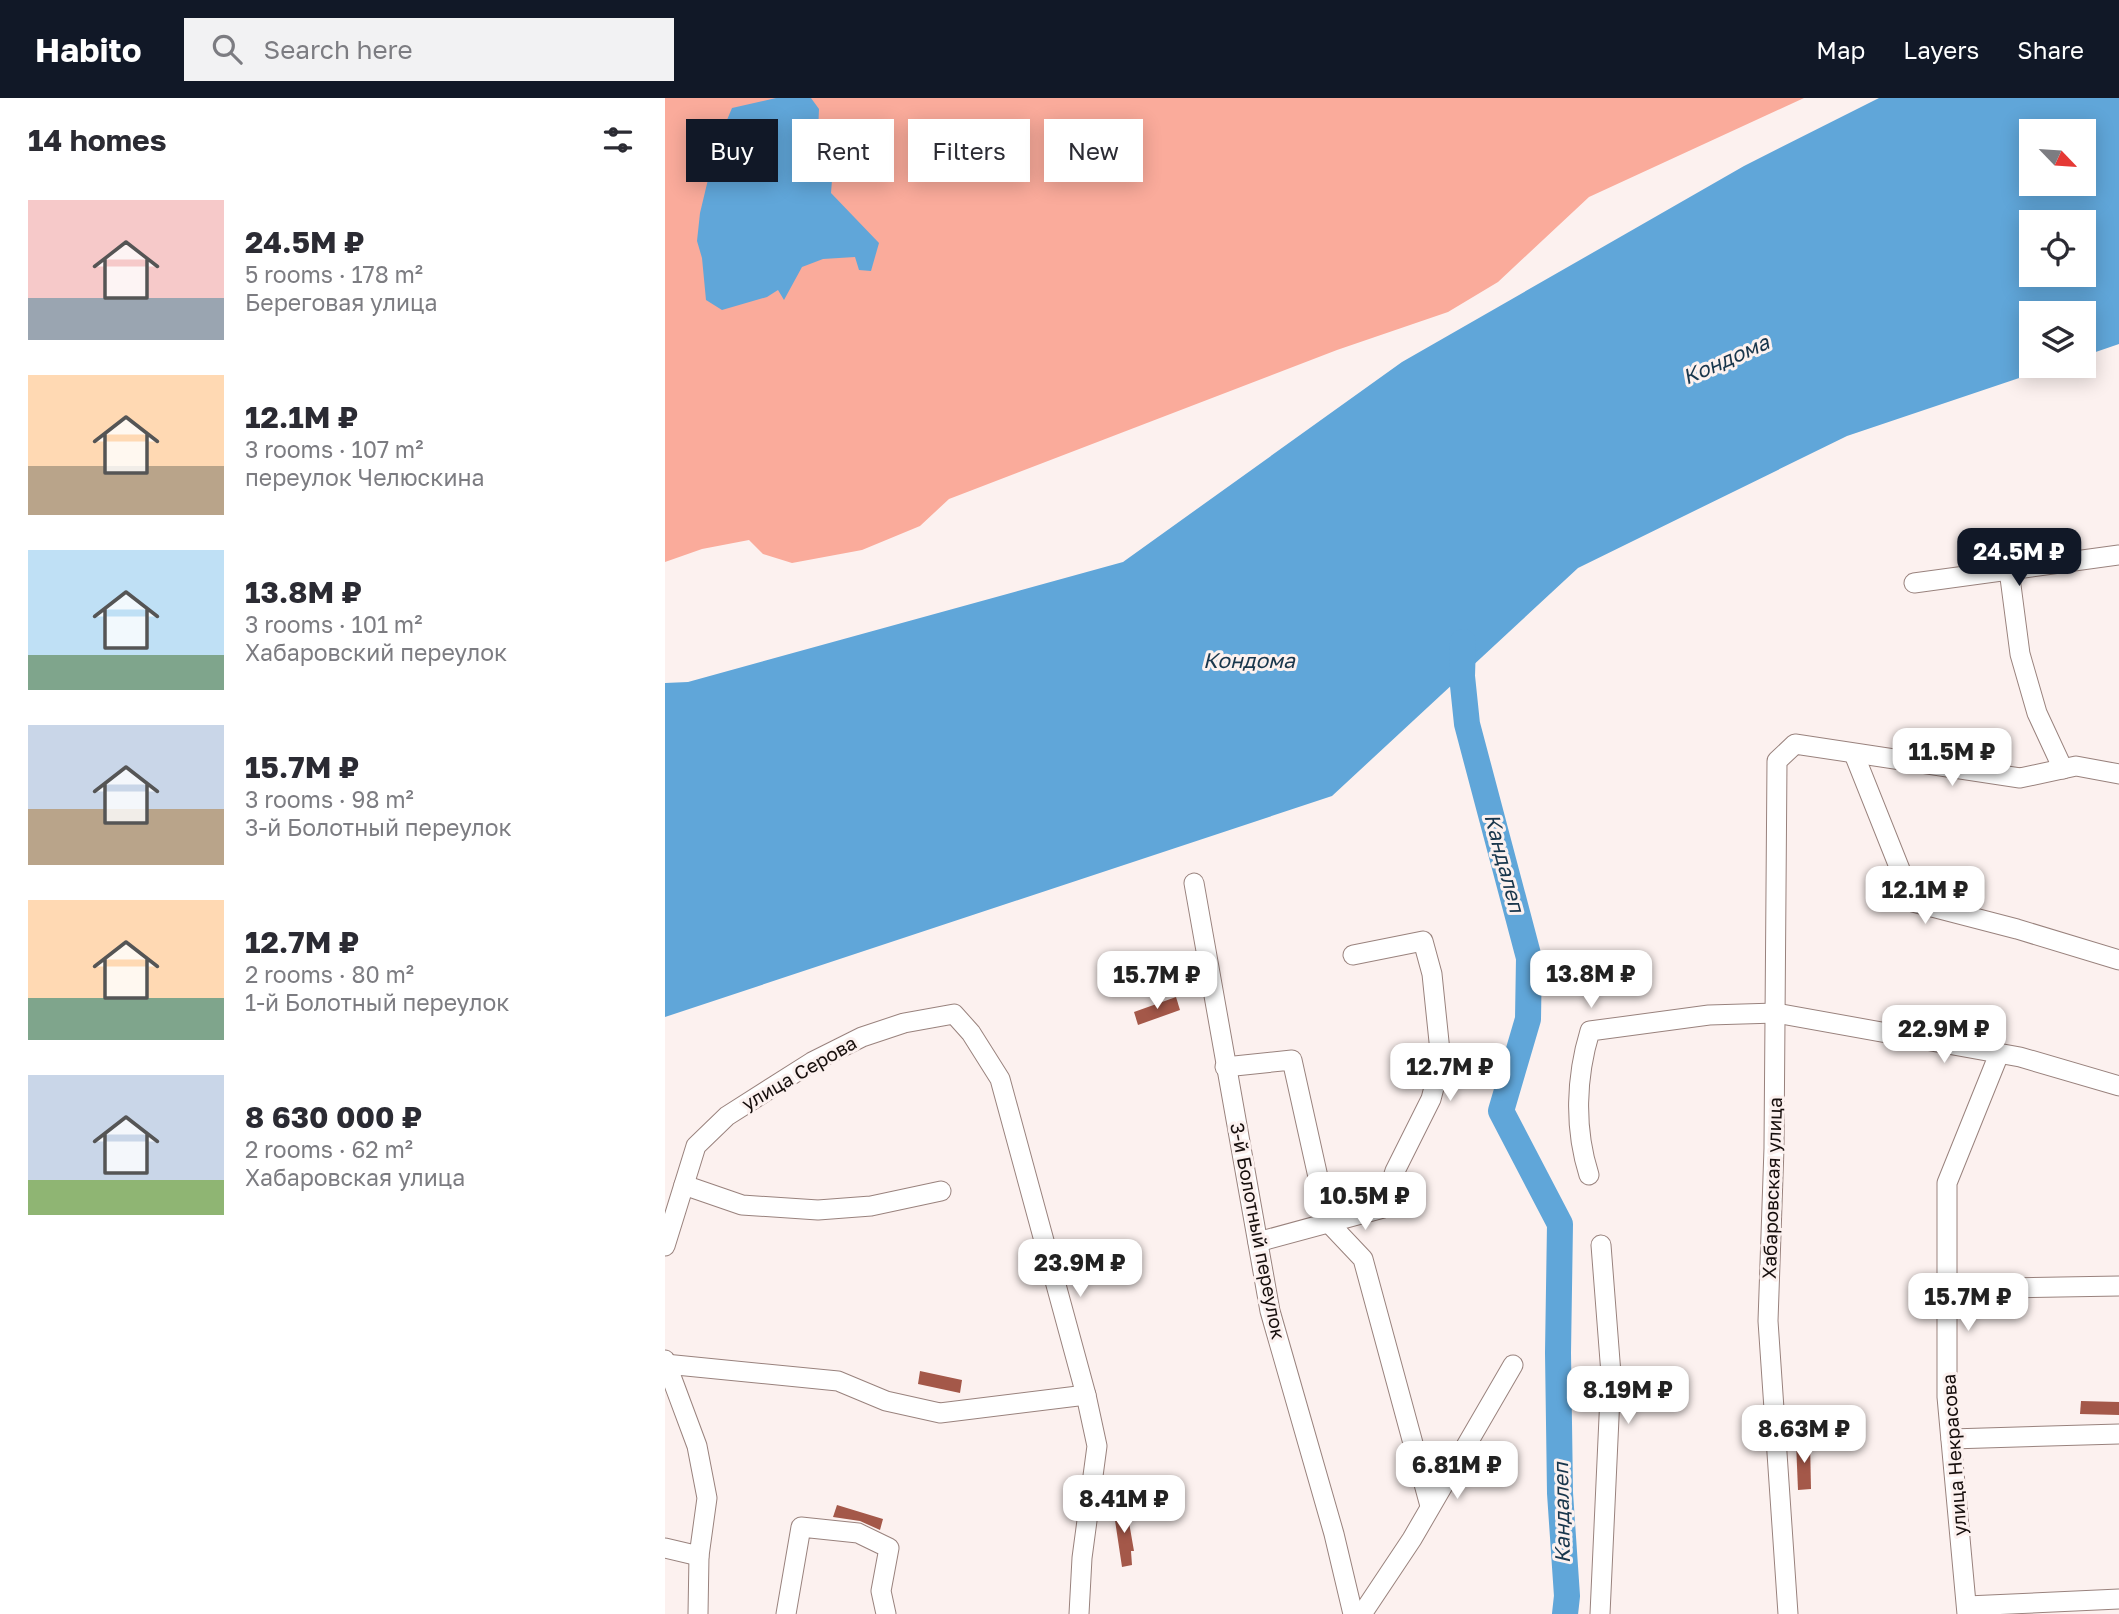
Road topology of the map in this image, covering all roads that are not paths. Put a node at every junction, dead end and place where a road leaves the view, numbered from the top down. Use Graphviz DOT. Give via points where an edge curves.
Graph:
graph roads {
  1 [pos="2119,555"];
  2 [pos="2009,569"];
  3 [pos="1914,583"];
  4 [pos="1854,754"];
  5 [pos="2063,769"];
  6 [pos="2119,774"];
  7 [pos="1194,883"];
  8 [pos="1353,955"];
  9 [pos="2119,960"];
  10 [pos="1776,1013"];
  11 [pos="1999,1054"];
  12 [pos="1226,1067"];
  13 [pos="2119,1086"];
  14 [pos="1589,1175"];
  15 [pos="684,1185"];
  16 [pos="941,1191"];
  17 [pos="1328,1222"];
  18 [pos="1258,1242"];
  19 [pos="1601,1245"];
  20 [pos="665,1246"];
  21 [pos="2119,1286"];
  22 [pos="1948,1289"];
  23 [pos="665,1362"];
  24 [pos="1513,1365"];
  25 [pos="1086,1395"];
  26 [pos="2119,1434"];
  27 [pos="1951,1440"];
  28 [pos="1430,1506"];
  29 [pos="665,1548"];
  30 [pos="699,1556"];
  31 [pos="2119,1599"];
  32 [pos="1967,1610"];
  33 [pos="698,1614"];
  34 [pos="786,1614"];
  35 [pos="886,1614"];
  36 [pos="1079,1614"];
  37 [pos="1353,1614"];
  38 [pos="1362,1614"];
  39 [pos="1600,1614"];
  40 [pos="1788,1614"];
  1 -- 2 [label="street"];
  2 -- 3 [label="street"];
  2 -- 5 [label="street" via="2019,654 2037,713"];
  4 -- 5 [label="street" via="2020,778"];
  4 -- 9 [label="street" via="1913,902"];
  4 -- 10 [label="street, Хабаровская улица" via="1795,744 1777,761"];
  5 -- 6 [label="street" via="2076,766"];
  7 -- 12 [label="street, 3-й Болотный переулок"];
  8 -- 17 [label="street" via="1423,941 1432,974 1441,1061 1431,1099 1395,1171 1383,1208"];
  10 -- 11 [label="street"];
  10 -- 14 [label="street" via="1709,1015 1590,1031 1580,1062 1578,1105 1582,1154"];
  10 -- 40 [label="street, Хабаровская улица" via="1768,1321"];
  11 -- 13 [label="street"];
  11 -- 22 [label="street, улица Некрасова" via="1947,1183"];
  12 -- 17 [label="street" via="1292,1060"];
  12 -- 18 [label="street, 3-й Болотный переулок"];
  15 -- 16 [label="street" via="742,1205 818,1210 871,1206"];
  15 -- 20 [label="street, улица Серова"];
  15 -- 25 [label="street, улица Серова" via="696,1146 727,1116 812,1062 862,1037 954,1014 1000,1079"];
  17 -- 18 [label="street"];
  17 -- 28 [label="street" via="1363,1259"];
  18 -- 37 [label="street, 3-й Болотный переулок" via="1270,1311"];
  19 -- 39 [label="street" via="1611,1374"];
  21 -- 22 [label="street"];
  22 -- 27 [label="street, улица Некрасова"];
  23 -- 25 [label="street" via="838,1381 886,1401 940,1413"];
  23 -- 30 [label="street" via="697,1446 707,1498"];
  24 -- 28 [label="street"];
  25 -- 36 [label="street" via="1097,1446"];
  26 -- 27 [label="street"];
  27 -- 32 [label="street, улица Некрасова"];
  28 -- 38 [label="street"];
  29 -- 30 [label="street"];
  30 -- 33 [label="street"];
  31 -- 32 [label="street"];
  34 -- 35 [label="street" via="801,1527 858,1533 889,1548 881,1591"];
}
